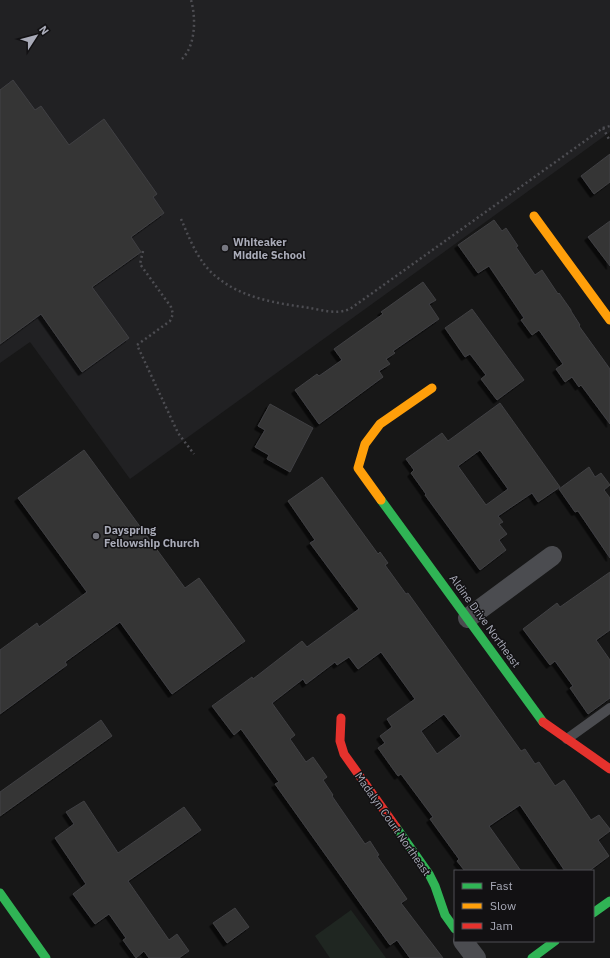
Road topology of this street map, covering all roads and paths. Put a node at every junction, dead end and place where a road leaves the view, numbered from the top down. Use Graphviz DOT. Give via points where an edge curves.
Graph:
graph roads {
  1 [pos="190,0"];
  2 [pos="182,59"];
  3 [pos="610,126"];
  4 [pos="603,128"];
  5 [pos="610,141"];
  6 [pos="534,216"];
  7 [pos="181,219"];
  8 [pos="144,251"];
  9 [pos="610,320"];
  10 [pos="432,388"];
  11 [pos="194,454"];
  12 [pos="552,556"];
  13 [pos="468,618"];
  14 [pos="610,708"];
  15 [pos="341,718"];
  16 [pos="567,738"];
  17 [pos="610,769"];
  18 [pos="0,893"];
  19 [pos="610,901"];
  20 [pos="594,913"];
  21 [pos="454,928"];
  22 [pos="464,942"];
  23 [pos="554,942"];
  24 [pos="46,958"];
  25 [pos="476,958"];
  26 [pos="532,958"];
  1 -- 2 [label="path" via="193,7 192,36 188,52"];
  3 -- 4 [label="path"];
  4 -- 5 [label="path"];
  4 -- 7 [label="path" via="346,311 328,311 272,302 233,288 205,266 194,249"];
  6 -- 9 [label="street"];
  8 -- 11 [label="path" via="140,264 171,307 173,314 170,321 137,345 178,433"];
  10 -- 13 [label="street, Aldine Drive Northeast" via="380,424 365,444 358,468"];
  12 -- 13 [label="street"];
  13 -- 16 [label="street, Aldine Drive Northeast" via="544,722"];
  14 -- 16 [label="lane"];
  15 -- 21 [label="street, Madalyn Court Northeast" via="340,738 344,754 429,874 445,915"];
  16 -- 17 [label="street, Aldine Drive Northeast"];
  18 -- 24 [label="street"];
  19 -- 20 [label="street"];
  22 -- 25 [label="street"];
  23 -- 26 [label="street"];
}
